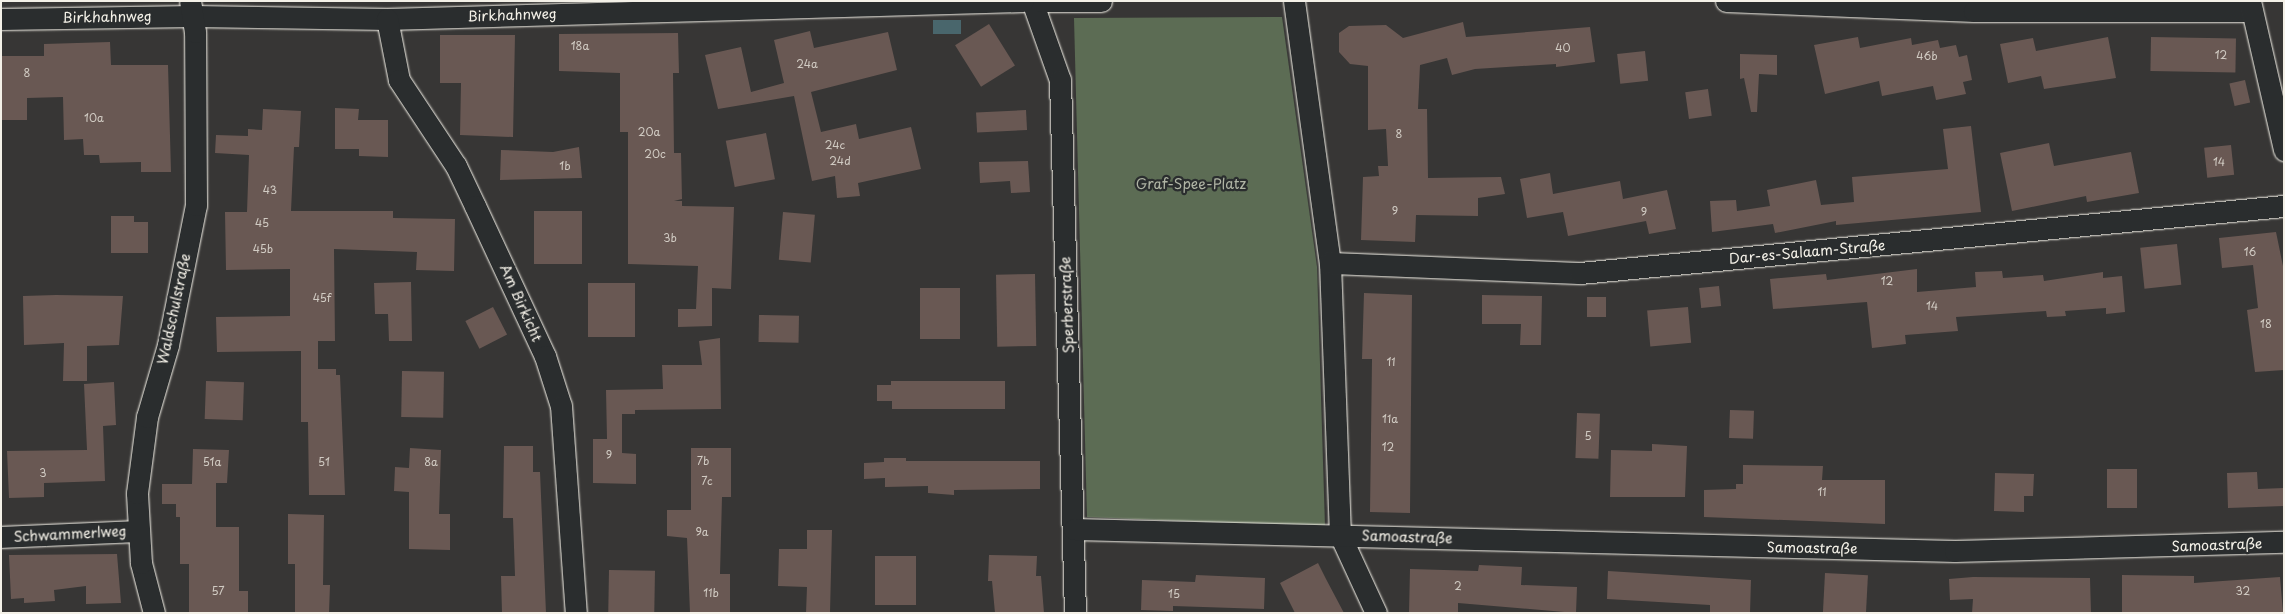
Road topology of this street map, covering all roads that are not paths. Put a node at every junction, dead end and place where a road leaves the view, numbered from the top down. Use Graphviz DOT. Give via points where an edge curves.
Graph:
graph roads {
  1 [pos="1024,1"];
  2 [pos="1032,1"];
  3 [pos="1041,1"];
  4 [pos="1101,1"];
  5 [pos="1294,1"];
  6 [pos="1726,1"];
  7 [pos="2251,6"];
  8 [pos="192,8"];
  9 [pos="1,19"];
  10 [pos="387,19"];
  11 [pos="2284,150"];
  12 [pos="2284,206"];
  13 [pos="1330,263"];
  14 [pos="1074,529"];
  15 [pos="139,531"];
  16 [pos="1340,535"];
  17 [pos="1,537"];
  18 [pos="2284,542"];
  19 [pos="154,613"];
  20 [pos="576,613"];
  21 [pos="1075,613"];
  22 [pos="1376,613"];
  1 -- 10 [label="street, Birkhahnweg"];
  2 -- 14 [label="street, Sperberstraße" via="1060,80"];
  3 -- 4 [label="street"];
  5 -- 13 [label="street"];
  6 -- 7 [label="street" via="1974,11"];
  7 -- 11 [label="street"];
  8 -- 9 [label="street, Birkhahnweg"];
  8 -- 10 [label="street, Birkhahnweg"];
  8 -- 15 [label="street, Waldschulstraße" via="196,205 168,345 146,416 137,493"];
  10 -- 20 [label="street, Am Birkicht" via="399,80 456,166 545,356 561,406"];
  12 -- 13 [label="street, Dar-es-Salaam-Straße" via="1580,273"];
  13 -- 16 [label="street"];
  14 -- 16 [label="street"];
  14 -- 21 [label="street, Sperberstraße"];
  15 -- 17 [label="street, Schwammerlweg"];
  15 -- 19 [label="street, Waldschulstraße" via="141,563"];
  16 -- 18 [label="street, Samoastraße" via="1954,551"];
  16 -- 22 [label="street"];
}
